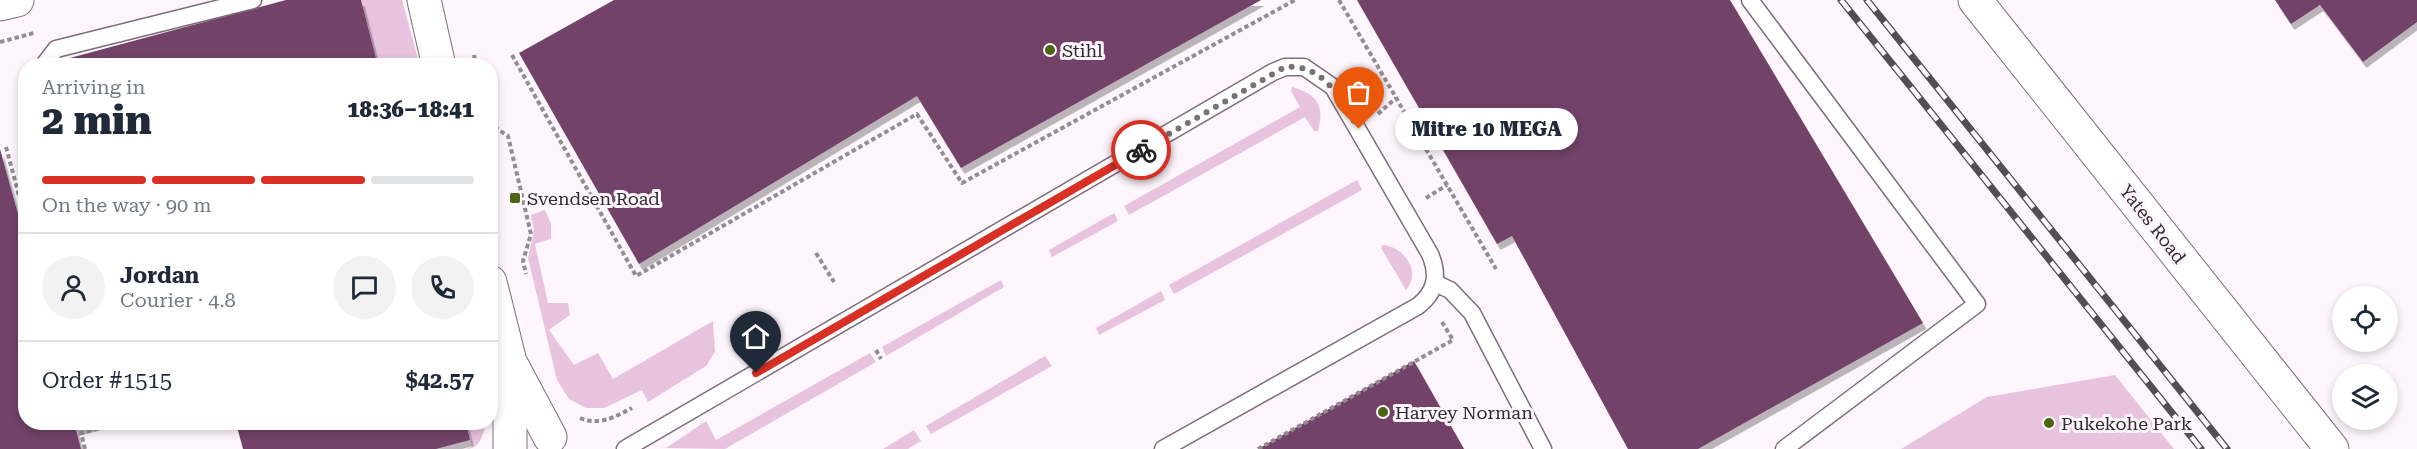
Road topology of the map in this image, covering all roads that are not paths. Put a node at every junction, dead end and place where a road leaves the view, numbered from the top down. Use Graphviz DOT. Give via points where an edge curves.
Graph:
graph roads {
  1 [pos="17,0"];
  2 [pos="253,0"];
  3 [pos="424,0"];
  4 [pos="1749,0"];
  5 [pos="1975,0"];
  6 [pos="0,4"];
  7 [pos="49,58"];
  8 [pos="437,58"];
  9 [pos="1435,283"];
  10 [pos="498,314"];
  11 [pos="510,362"];
  12 [pos="565,434"];
  13 [pos="510,449"];
  14 [pos="626,449"];
  15 [pos="1162,449"];
  16 [pos="1543,449"];
  17 [pos="1784,449"];
  18 [pos="2332,449"];
  1 -- 6 [label="street"];
  2 -- 7 [label="lane" via="56,49"];
  3 -- 8 [label="street"];
  4 -- 17 [label="lane" via="1977,304"];
  5 -- 18 [label="street, Yates Road"];
  9 -- 14 [label="lane" via="1430,254 1333,87 1304,67 1285,67"];
  9 -- 15 [label="lane" via="1428,298 1418,306"];
  9 -- 16 [label="lane" via="1450,290 1472,313"];
  10 -- 11 [label="street"];
  11 -- 12 [label="street"];
  11 -- 13 [label="street"];
  12 -- 13 [label="street" via="522,440"];
}
